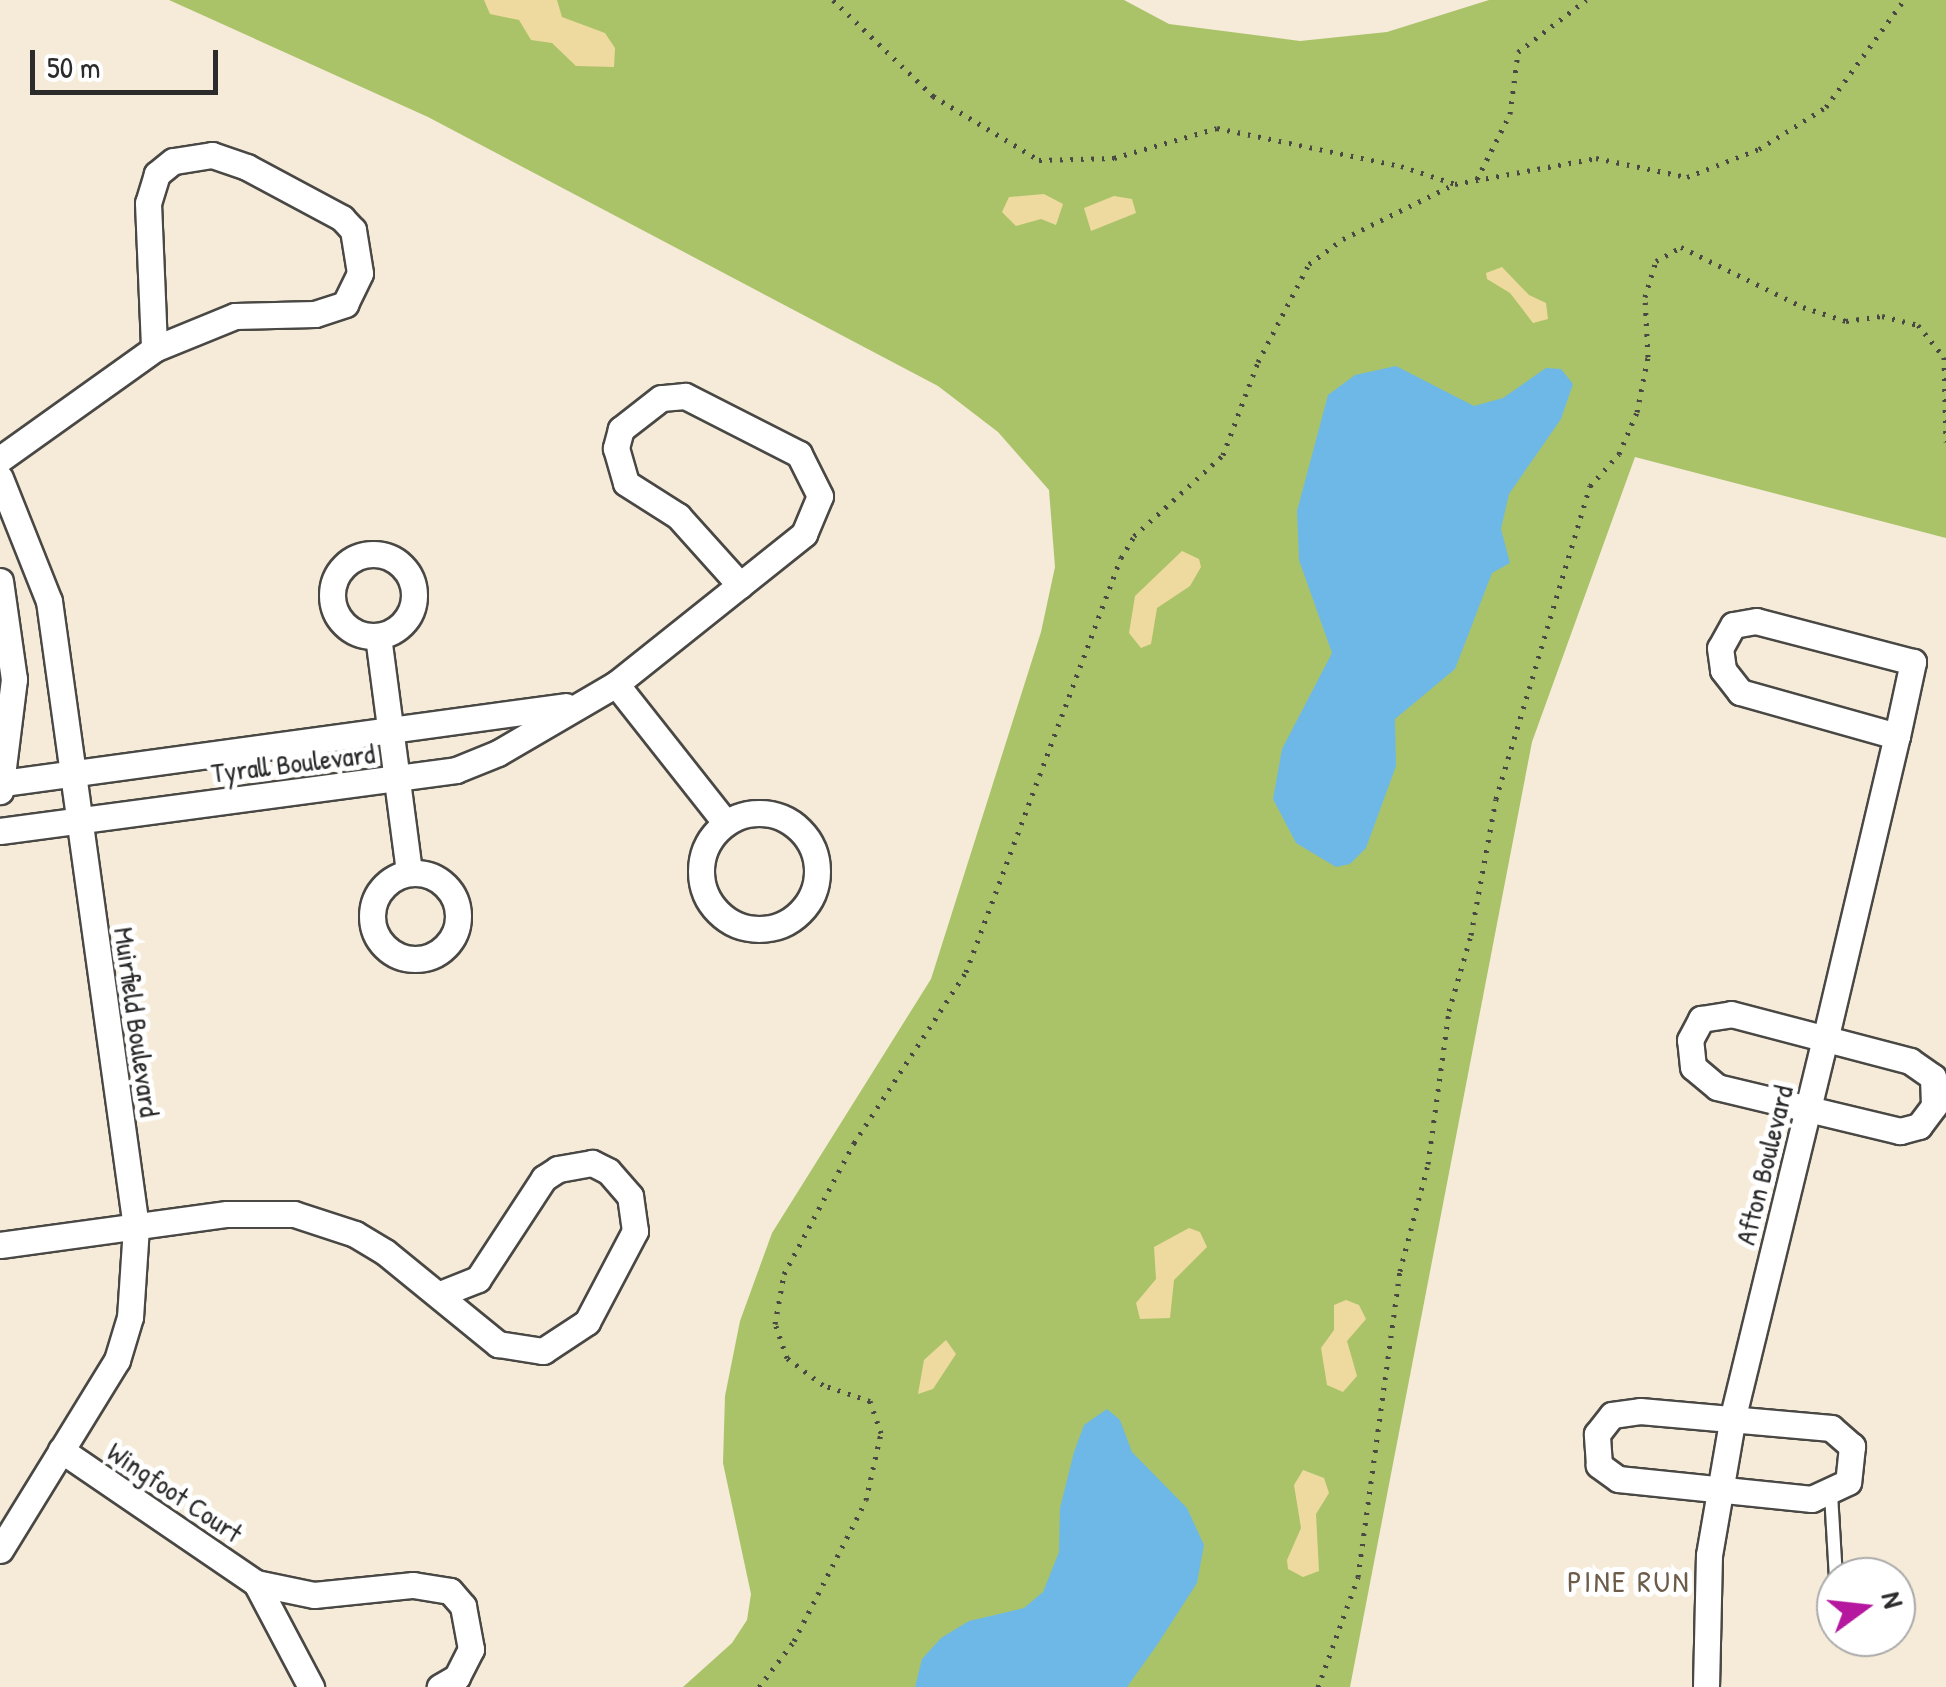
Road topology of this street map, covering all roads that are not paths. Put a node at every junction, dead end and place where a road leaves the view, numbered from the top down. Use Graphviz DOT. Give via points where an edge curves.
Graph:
graph roads {
  1 [pos="154,348"];
  2 [pos="0,459"];
  3 [pos="0,478"];
  4 [pos="0,582"];
  5 [pos="740,585"];
  6 [pos="378,636"];
  7 [pos="616,684"];
  8 [pos="576,704"];
  9 [pos="1897,736"];
  10 [pos="392,757"];
  11 [pos="74,774"];
  12 [pos="1,787"];
  13 [pos="78,820"];
  14 [pos="726,822"];
  15 [pos="0,831"];
  16 [pos="409,872"];
  17 [pos="1826,1040"];
  18 [pos="1809,1108"];
  19 [pos="136,1227"];
  20 [pos="0,1245"];
  21 [pos="440,1294"];
  22 [pos="1733,1416"];
  23 [pos="61,1450"];
  24 [pos="1722,1488"];
  25 [pos="1831,1494"];
  26 [pos="0,1550"];
  27 [pos="1835,1557"];
  28 [pos="256,1583"];
  29 [pos="311,1687"];
  30 [pos="440,1687"];
  31 [pos="1706,1687"];
  1 -- 1 [label="street" via="235,316 315,314 345,304 360,273 352,230 342,218 247,167 212,155 173,161 157,174 148,203"];
  1 -- 2 [label="street"];
  3 -- 11 [label="street, Muirfield Boulevard" via="48,601"];
  4 -- 12 [label="street" via="14,679"];
  5 -- 5 [label="street, Tyrall Boulevard" via="817,516 814,474 800,454 685,396 661,398 621,429 616,448 626,483 678,516"];
  5 -- 7 [label="street, Tyrall Boulevard"];
  6 -- 10 [label="street"];
  7 -- 8 [label="street, Tyrall Boulevard"];
  7 -- 14 [label="street"];
  8 -- 10 [label="street, Tyrall Boulevard"];
  8 -- 10 [label="street, Tyrall Boulevard" via="498,754"];
  9 -- 9 [label="street, Afton Boulevard" via="1913,662 1756,621 1733,625 1720,648 1723,670 1740,692"];
  9 -- 17 [label="street, Afton Boulevard"];
  10 -- 11 [label="street, Tyrall Boulevard"];
  10 -- 13 [label="street, Tyrall Boulevard"];
  10 -- 16 [label="street"];
  11 -- 12 [label="street, Tyrall Boulevard"];
  11 -- 13 [label="street, Muirfield Boulevard"];
  13 -- 15 [label="street, Tyrall Boulevard"];
  13 -- 19 [label="street, Muirfield Boulevard"];
  14 -- 14 [label="street" via="700,864 713,907 752,929 796,917 818,878 805,834 766,812"];
  17 -- 18 [label="street, Afton Boulevard"];
  17 -- 18 [label="street" via="1910,1061 1933,1078 1934,1106 1919,1126 1900,1131"];
  17 -- 18 [label="street" via="1730,1014 1701,1019 1690,1040 1693,1067 1717,1088"];
  18 -- 22 [label="street, Afton Boulevard"];
  19 -- 20 [label="street"];
  19 -- 21 [label="street" via="265,1212 321,1220 384,1252"];
  19 -- 23 [label="street, Muirfield Boulevard" via="130,1317 116,1360"];
  21 -- 21 [label="street" via="498,1344 543,1350 563,1343 587,1322 635,1231 630,1196 608,1170 592,1163 558,1169 544,1178 478,1280"];
  22 -- 24 [label="street, Afton Boulevard"];
  22 -- 24 [label="street" via="1640,1410 1612,1416 1597,1434 1599,1466 1618,1478"];
  22 -- 25 [label="street" via="1831,1428 1852,1446 1848,1482"];
  23 -- 26 [label="street, Muirfield Boulevard"];
  23 -- 28 [label="street, Wingfoot Court"];
  24 -- 25 [label="street" via="1812,1500"];
  24 -- 31 [label="street, Afton Boulevard" via="1704,1621"];
  25 -- 27 [label="lane"];
  28 -- 29 [label="street, Wingfoot Court"];
  28 -- 30 [label="street, Wingfoot Court" via="314,1595 412,1584 450,1592 464,1606 470,1649 457,1678"];
}
